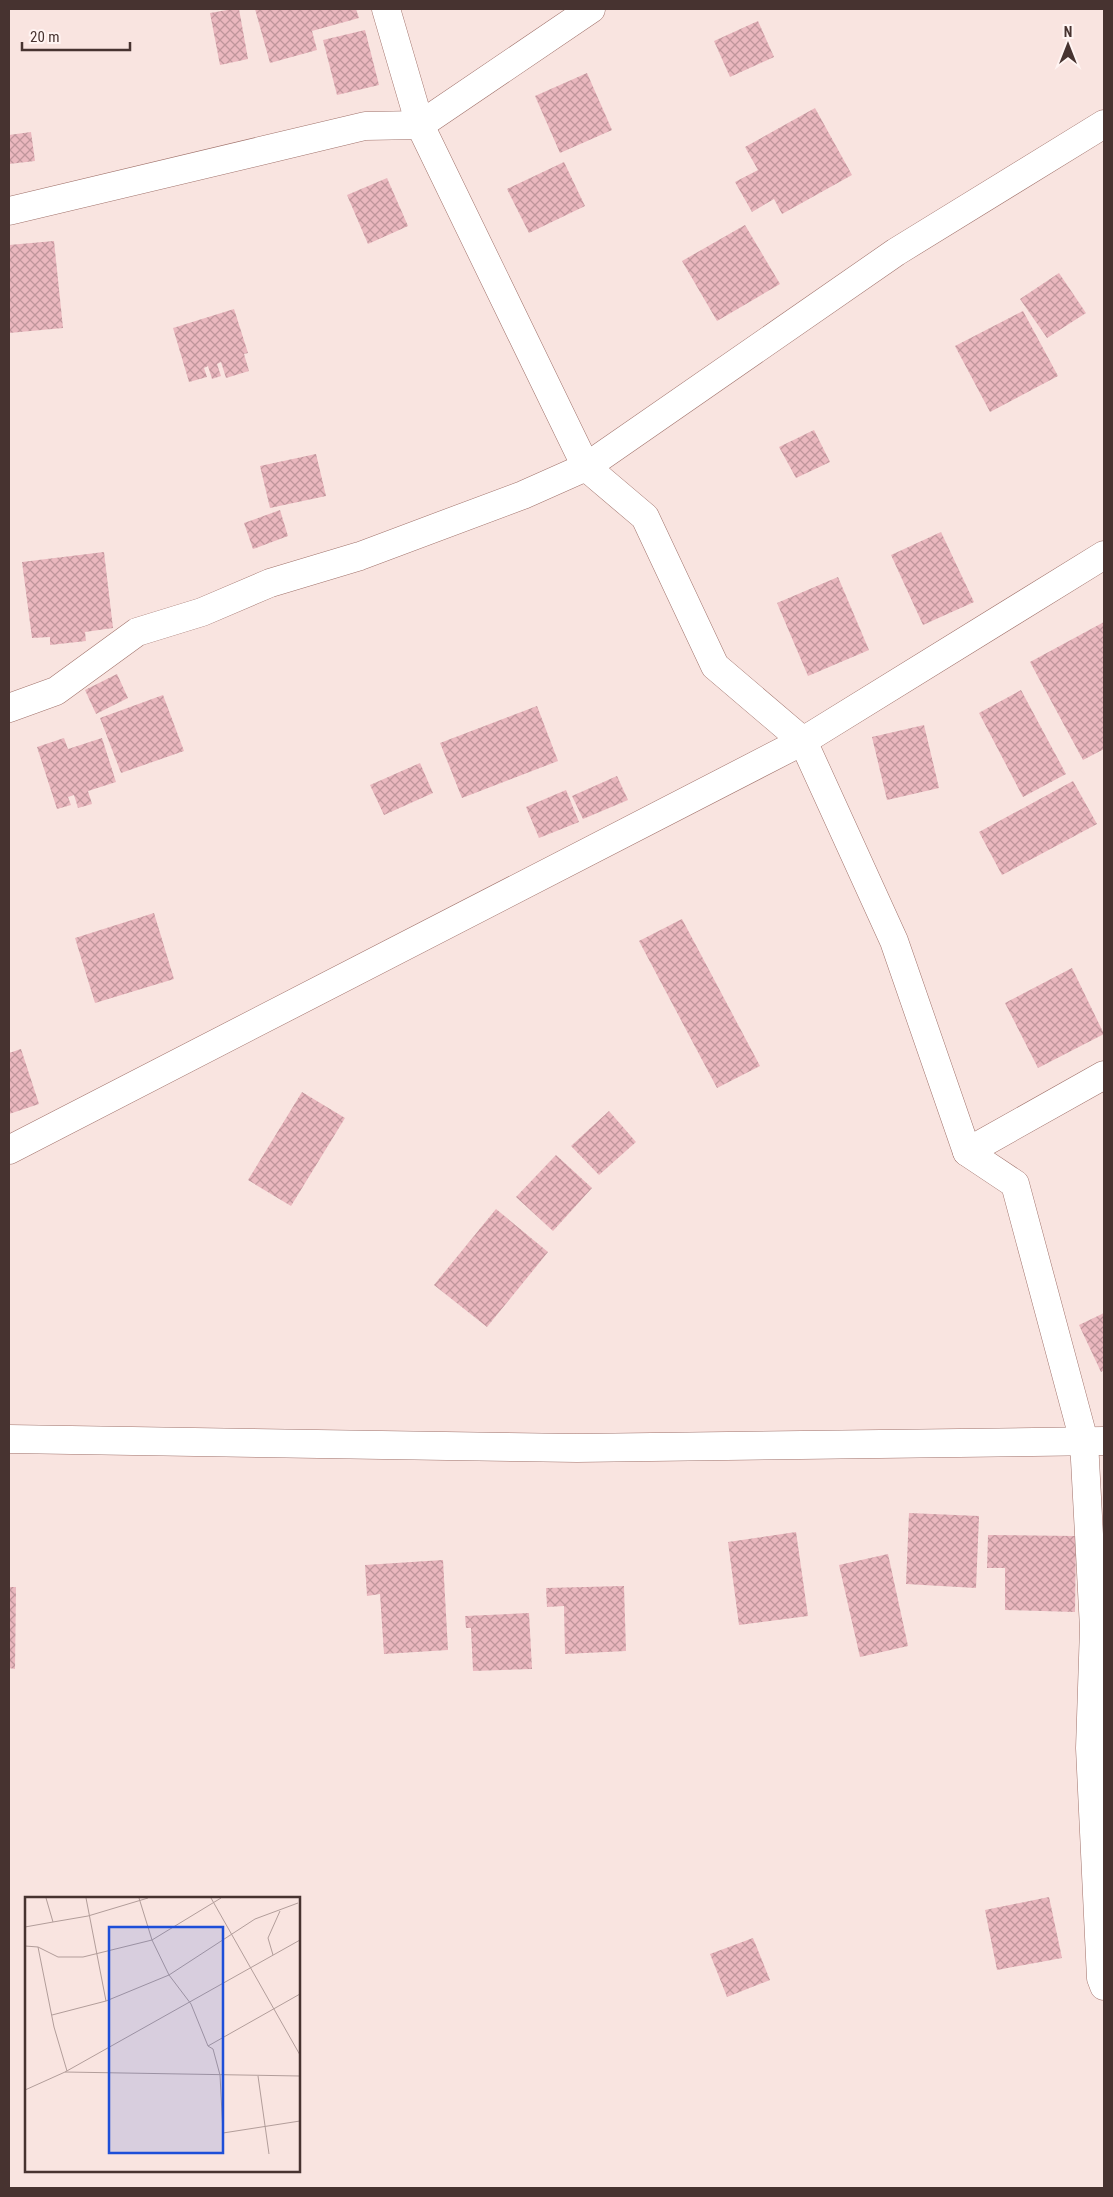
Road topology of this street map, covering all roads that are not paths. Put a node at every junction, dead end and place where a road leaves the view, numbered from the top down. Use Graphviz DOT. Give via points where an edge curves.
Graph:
graph roads {
  1 [pos="386,9"];
  2 [pos="591,9"];
  3 [pos="1104,124"];
  4 [pos="420,125"];
  5 [pos="9,211"];
  6 [pos="586,467"];
  7 [pos="1104,555"];
  8 [pos="9,708"];
  9 [pos="803,741"];
  10 [pos="1104,1075"];
  11 [pos="9,1150"];
  12 [pos="968,1152"];
  13 [pos="9,1439"];
  14 [pos="1094,1441"];
  15 [pos="1104,1986"];
  1 -- 4 [label="street"];
  2 -- 4 [label="street"];
  3 -- 6 [label="street" via="896,252"];
  4 -- 5 [label="street" via="365,126"];
  4 -- 6 [label="street"];
  6 -- 8 [label="street" via="524,496 360,556 270,583 202,612 137,632 56,691"];
  6 -- 9 [label="street" via="644,517 716,666"];
  7 -- 9 [label="street"];
  9 -- 11 [label="street"];
  9 -- 12 [label="street" via="894,941"];
  10 -- 12 [label="street"];
  12 -- 14 [label="street" via="1015,1184"];
  13 -- 14 [label="street" via="577,1448"];
  14 -- 15 [label="street" via="1090,1748 1101,1978"];
}
